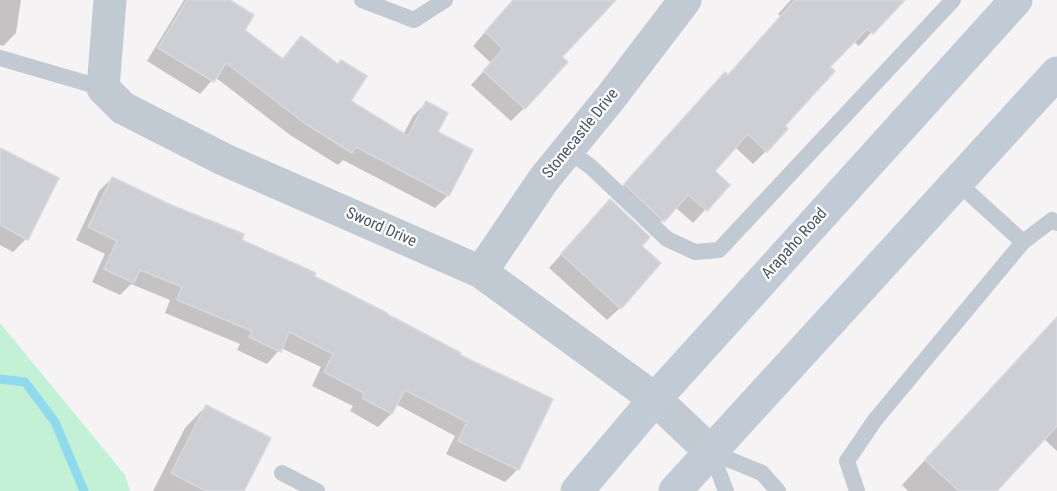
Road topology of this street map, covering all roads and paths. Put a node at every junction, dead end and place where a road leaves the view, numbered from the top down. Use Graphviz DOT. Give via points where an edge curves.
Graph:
graph roads {
  1 [pos="110,0"];
  2 [pos="362,0"];
  3 [pos="445,0"];
  4 [pos="685,0"];
  5 [pos="953,0"];
  6 [pos="1016,0"];
  7 [pos="0,58"];
  8 [pos="1057,73"];
  9 [pos="104,88"];
  10 [pos="568,150"];
  11 [pos="957,182"];
  12 [pos="1057,223"];
  13 [pos="1023,242"];
  14 [pos="481,272"];
  15 [pos="655,399"];
  16 [pos="711,452"];
  17 [pos="282,473"];
  18 [pos="317,491"];
  19 [pos="577,491"];
  20 [pos="675,491"];
  21 [pos="726,491"];
  22 [pos="778,491"];
  23 [pos="857,491"];
  1 -- 9 [label="street"];
  2 -- 3 [label="lane" via="414,20"];
  4 -- 10 [label="street, Stonecastle Drive"];
  5 -- 10 [label="lane" via="719,250 695,252 666,239"];
  6 -- 15 [label="main road, Arapaho Road"];
  7 -- 9 [label="lane"];
  8 -- 11 [label="main road"];
  9 -- 14 [label="street, Sword Drive" via="123,108 225,160"];
  10 -- 14 [label="street, Stonecastle Drive"];
  11 -- 13 [label="lane"];
  11 -- 16 [label="main road"];
  12 -- 13 [label="lane" via="1052,220"];
  13 -- 23 [label="lane" via="875,420 847,461"];
  14 -- 15 [label="street, Sword Drive"];
  15 -- 16 [label="street, Sword Drive"];
  15 -- 19 [label="main road, Arapaho Road"];
  16 -- 20 [label="main road"];
  16 -- 21 [label="lane"];
  16 -- 22 [label="lane" via="762,472"];
  17 -- 18 [label="lane"];
}
